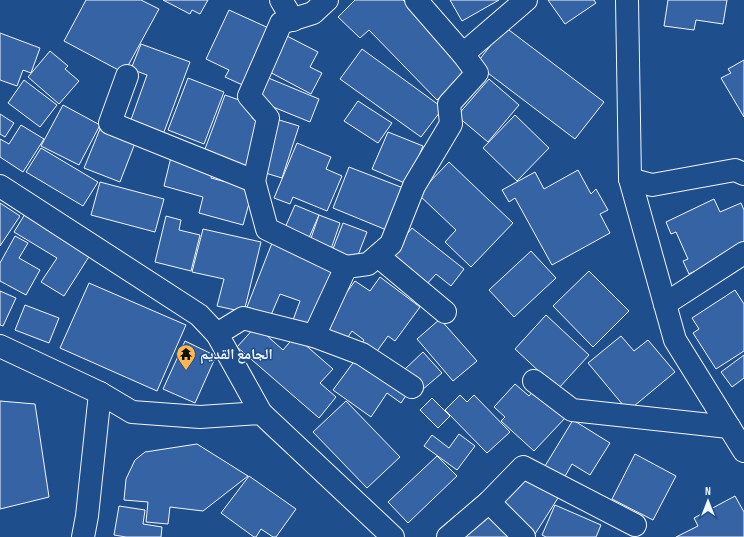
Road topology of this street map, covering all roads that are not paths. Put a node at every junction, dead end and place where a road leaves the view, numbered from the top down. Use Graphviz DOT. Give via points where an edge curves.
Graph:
graph roads {
  1 [pos="281,0"];
  2 [pos="327,0"];
  3 [pos="416,0"];
  4 [pos="526,0"];
  5 [pos="627,0"];
  6 [pos="293,20"];
  7 [pos="464,54"];
  8 [pos="127,76"];
  9 [pos="744,174"];
  10 [pos="630,179"];
  11 [pos="254,181"];
  12 [pos="0,186"];
  13 [pos="744,253"];
  14 [pos="378,256"];
  15 [pos="346,267"];
  16 [pos="665,304"];
  17 [pos="445,312"];
  18 [pos="218,334"];
  19 [pos="314,336"];
  20 [pos="0,346"];
  21 [pos="534,381"];
  22 [pos="412,387"];
  23 [pos="100,393"];
  24 [pos="261,414"];
  25 [pos="729,427"];
  26 [pos="744,452"];
  27 [pos="488,502"];
  28 [pos="635,525"];
  29 [pos="82,537"];
  30 [pos="393,537"];
  31 [pos="448,537"];
  32 [pos="524,537"];
  1 -- 6 [label="street"];
  2 -- 6 [label="street" via="313,13"];
  3 -- 7 [label="street"];
  4 -- 7 [label="street"];
  5 -- 10 [label="street"];
  6 -- 11 [label="street" via="281,23 249,96 268,118"];
  7 -- 14 [label="street" via="477,73 449,104 451,124 414,186 391,244"];
  8 -- 11 [label="street" via="110,122"];
  9 -- 10 [label="street" via="735,170 652,185"];
  10 -- 16 [label="street"];
  11 -- 15 [label="street" via="267,229"];
  12 -- 18 [label="street" via="199,315"];
  13 -- 16 [label="street"];
  14 -- 15 [label="street" via="368,264"];
  14 -- 17 [label="street"];
  15 -- 19 [label="street"];
  16 -- 25 [label="street" via="675,340"];
  18 -- 19 [label="street" via="243,318"];
  18 -- 24 [label="street"];
  19 -- 22 [label="street" via="362,354"];
  20 -- 23 [label="street"];
  21 -- 25 [label="street" via="572,410"];
  23 -- 24 [label="street" via="132,412 200,417"];
  23 -- 29 [label="street" via="87,516"];
  24 -- 30 [label="street"];
  25 -- 26 [label="street"];
  27 -- 28 [label="street" via="523,467"];
  27 -- 31 [label="street"];
  27 -- 32 [label="street"];
}
